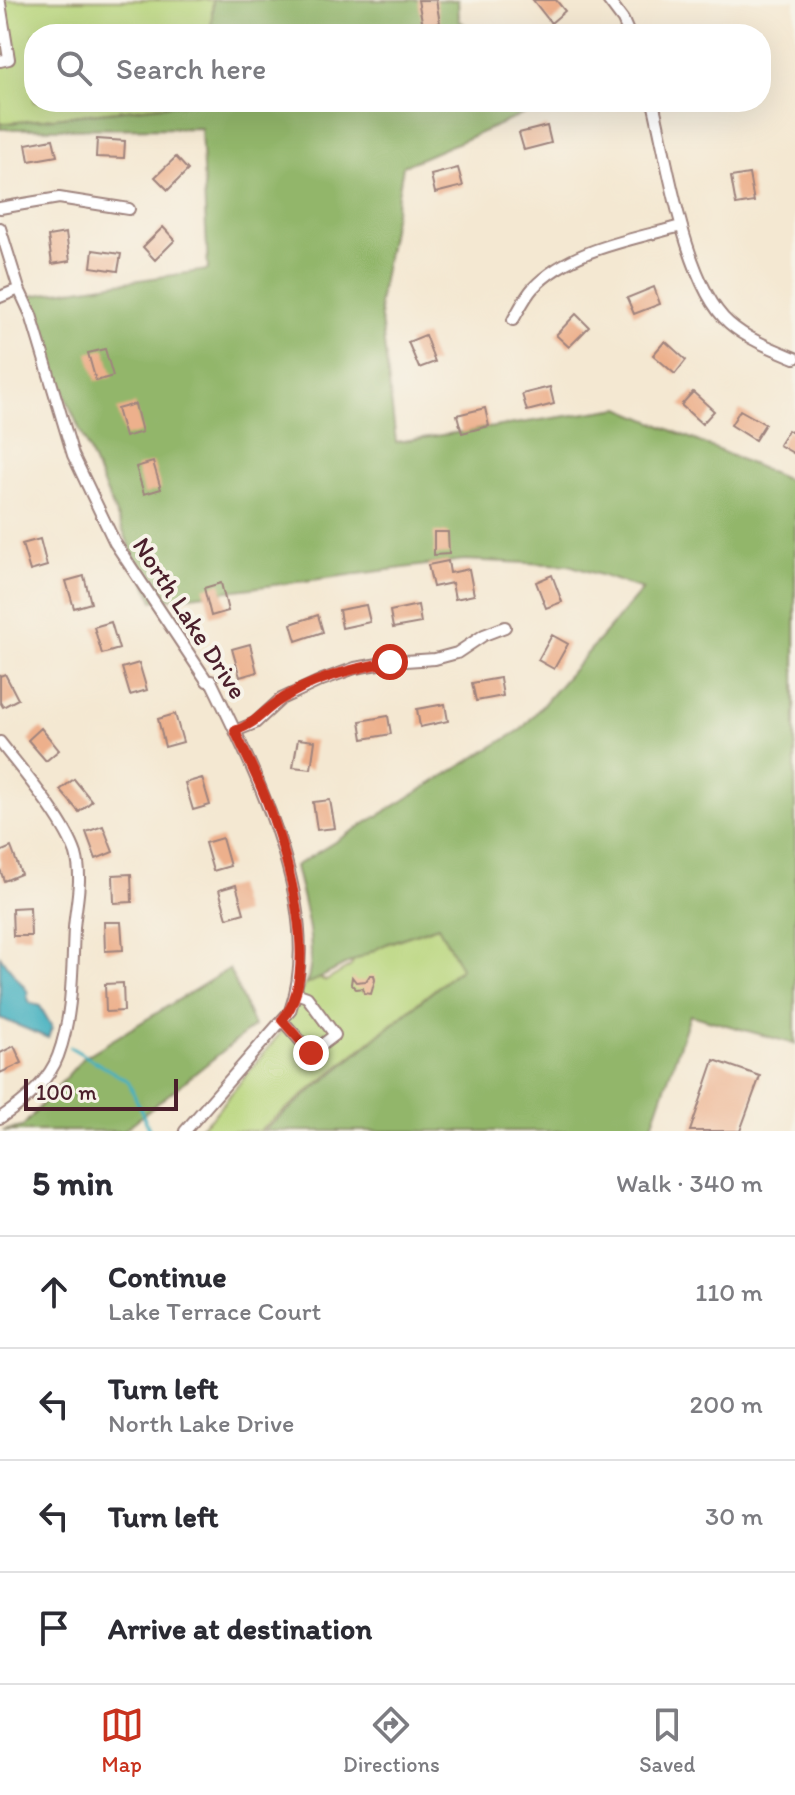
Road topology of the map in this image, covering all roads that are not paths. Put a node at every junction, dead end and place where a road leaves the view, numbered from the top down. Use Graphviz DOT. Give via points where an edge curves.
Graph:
graph roads {
  1 [pos="608,0"];
  2 [pos="0,3"];
  3 [pos="625,24"];
  4 [pos="0,61"];
  5 [pos="655,112"];
  6 [pos="0,208"];
  7 [pos="129,209"];
  8 [pos="681,226"];
  9 [pos="0,228"];
  10 [pos="19,289"];
  11 [pos="0,297"];
  12 [pos="513,320"];
  13 [pos="794,356"];
  14 [pos="505,627"];
  15 [pos="235,731"];
  16 [pos="0,742"];
  17 [pos="296,993"];
  18 [pos="282,1020"];
  19 [pos="0,1118"];
  20 [pos="185,1131"];
  1 -- 3 [label="street"];
  2 -- 4 [label="street" via="9,59"];
  5 -- 8 [label="street"];
  6 -- 7 [label="street" via="59,198"];
  8 -- 12 [label="street" via="590,252 558,268 533,289"];
  8 -- 13 [label="street" via="710,298 729,323"];
  9 -- 10 [label="street, North Lake Drive"];
  10 -- 11 [label="street"];
  10 -- 15 [label="street, North Lake Drive" via="73,455 115,543 211,681"];
  14 -- 15 [label="street" via="457,653 355,668 322,680 281,699 255,723"];
  15 -- 17 [label="street, North Lake Drive" via="266,798 287,871 301,955"];
  16 -- 19 [label="street" via="61,825 76,854 81,882 68,1013 58,1057 22,1104"];
  17 -- 18 [label="street, North Lake Drive"];
  17 -- 18 [label="street" via="307,997 335,1035 311,1053"];
  18 -- 20 [label="street, North Lake Drive"];
}
